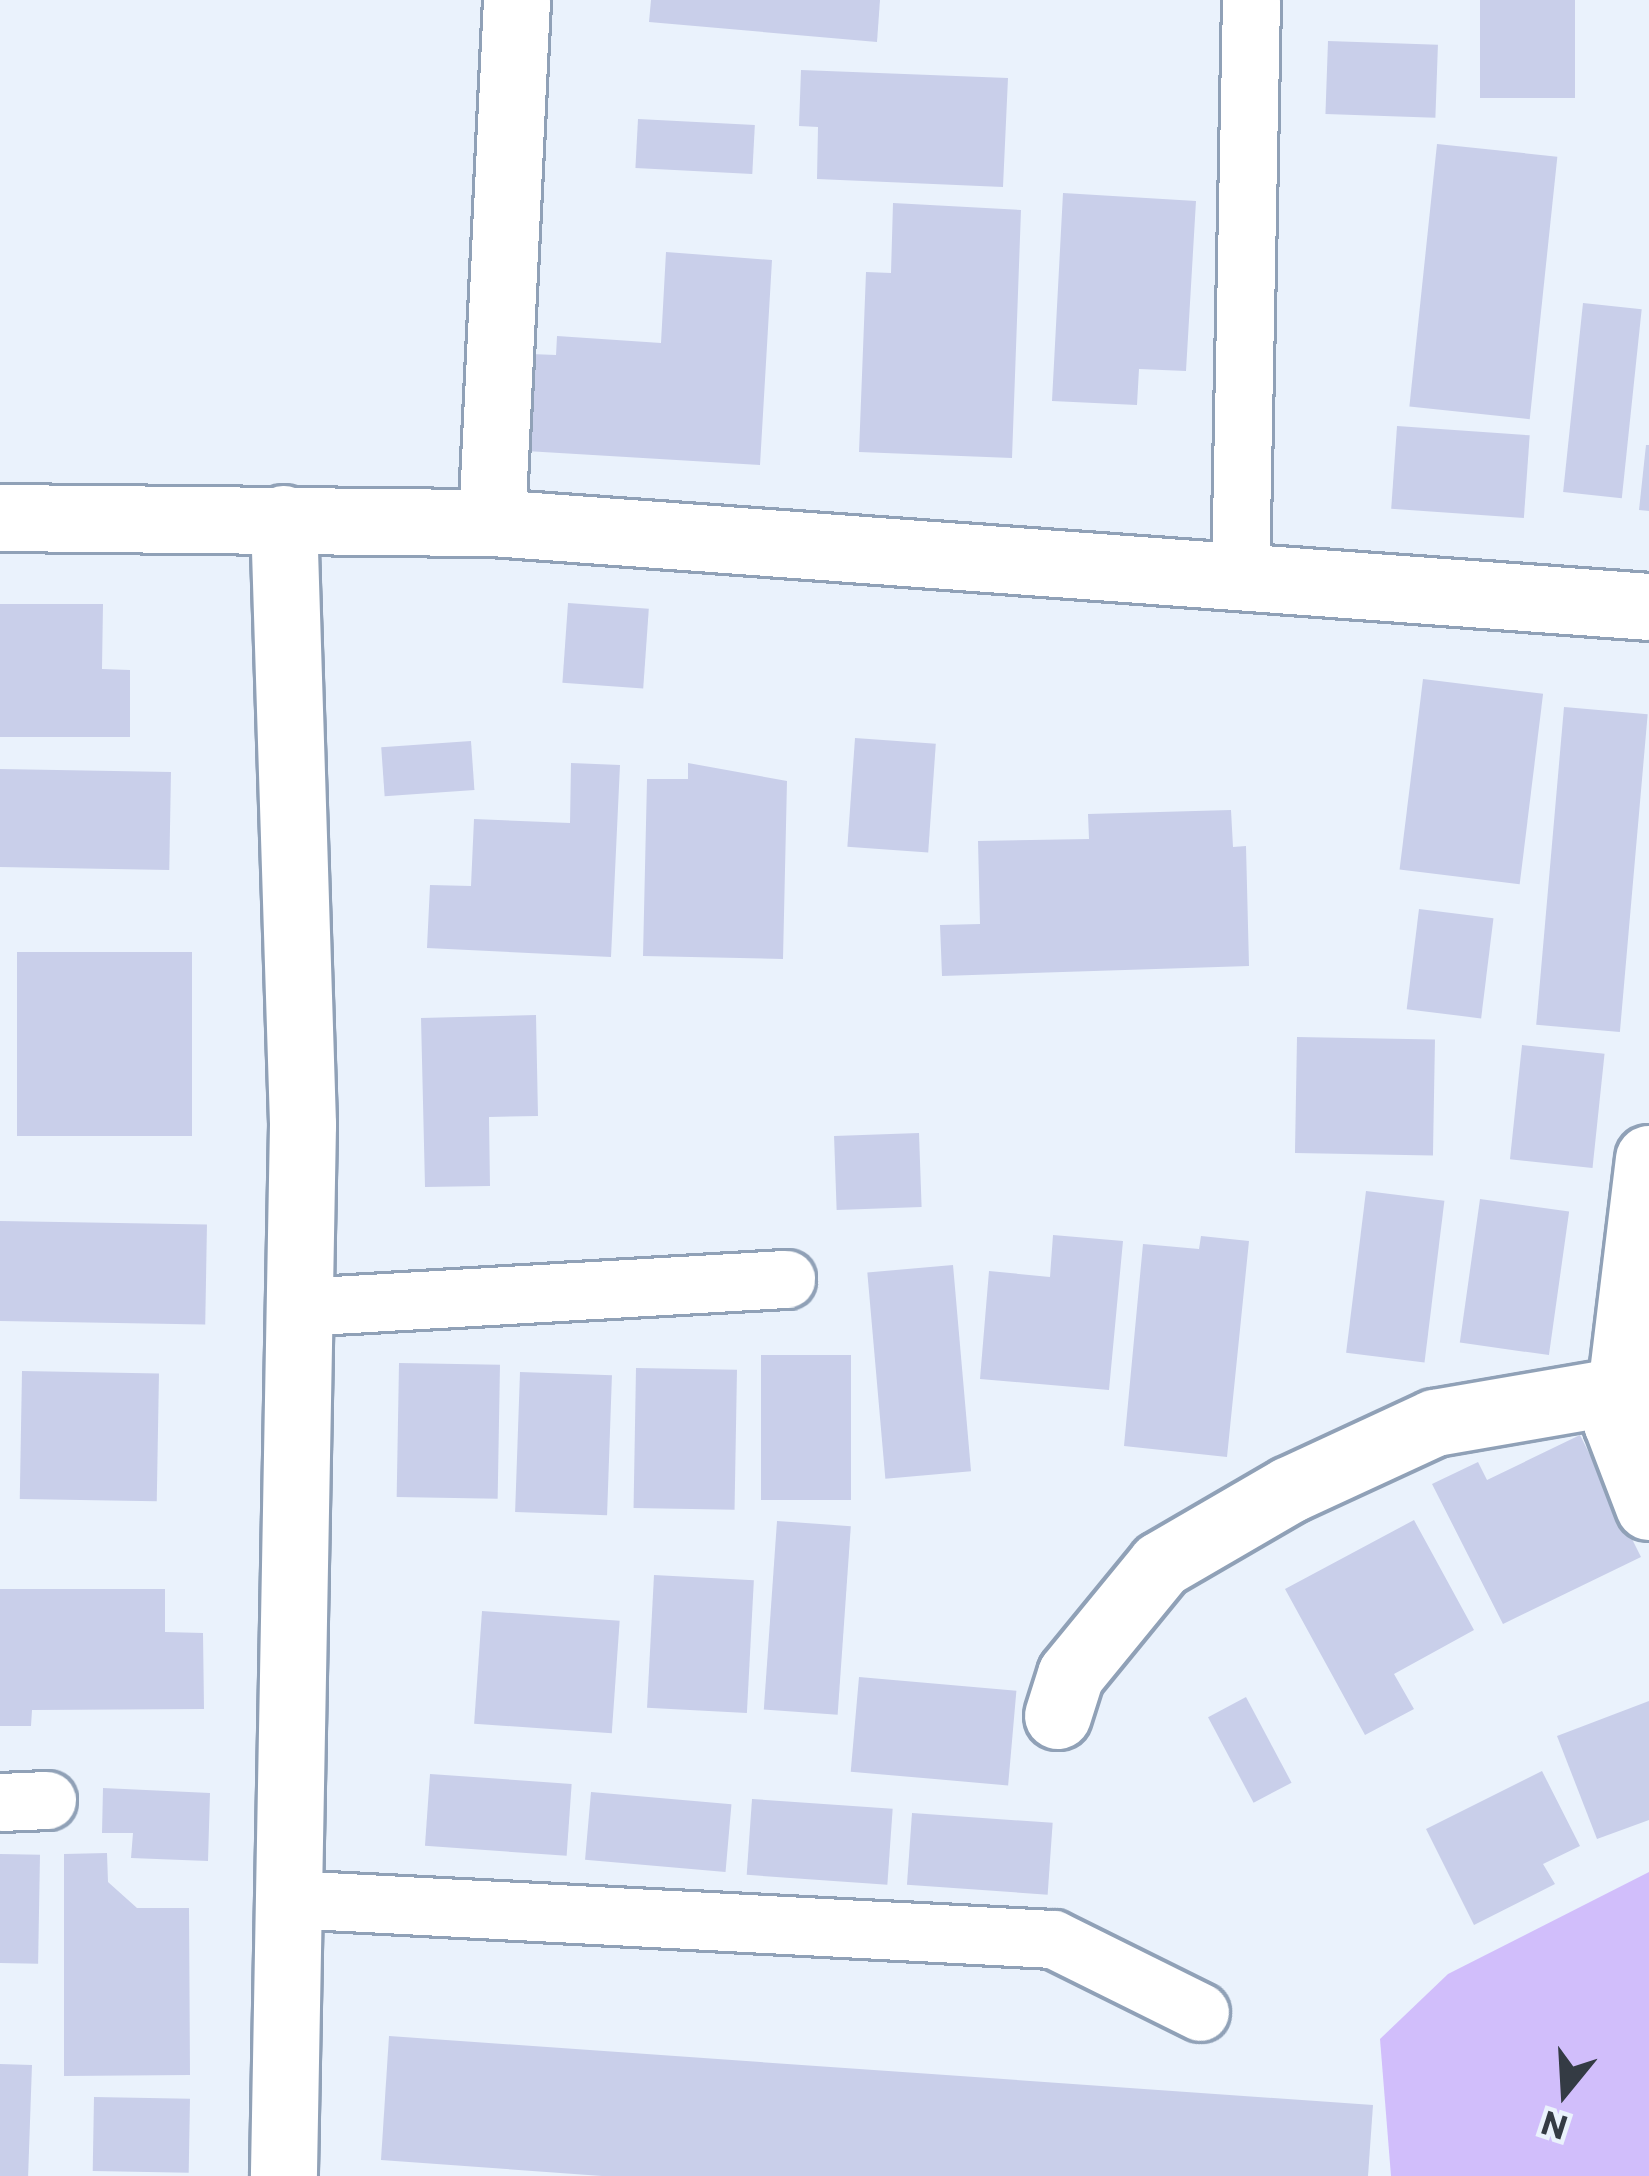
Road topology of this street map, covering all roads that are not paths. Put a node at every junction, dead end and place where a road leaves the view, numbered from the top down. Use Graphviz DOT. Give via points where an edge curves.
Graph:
graph roads {
  1 [pos="517,0"];
  2 [pos="1251,0"];
  3 [pos="0,518"];
  4 [pos="284,519"];
  5 [pos="493,523"];
  6 [pos="1240,578"];
  7 [pos="1649,607"];
  8 [pos="1649,1159"];
  9 [pos="786,1279"];
  10 [pos="299,1307"];
  11 [pos="1629,1416"];
  12 [pos="1649,1507"];
  13 [pos="1058,1716"];
  14 [pos="289,1899"];
  15 [pos="1200,2012"];
  16 [pos="284,2176"];
  1 -- 5 [label="street"];
  2 -- 6 [label="lane"];
  3 -- 4 [label="street"];
  4 -- 5 [label="street"];
  4 -- 10 [label="street"];
  5 -- 6 [label="street"];
  6 -- 7 [label="street"];
  8 -- 11 [label="street"];
  9 -- 10 [label="lane"];
  10 -- 14 [label="street"];
  11 -- 12 [label="street"];
  11 -- 13 [label="street" via="1435,1423 1290,1490 1161,1565 1071,1675"];
  14 -- 15 [label="lane" via="1053,1939"];
  14 -- 16 [label="street"];
}
